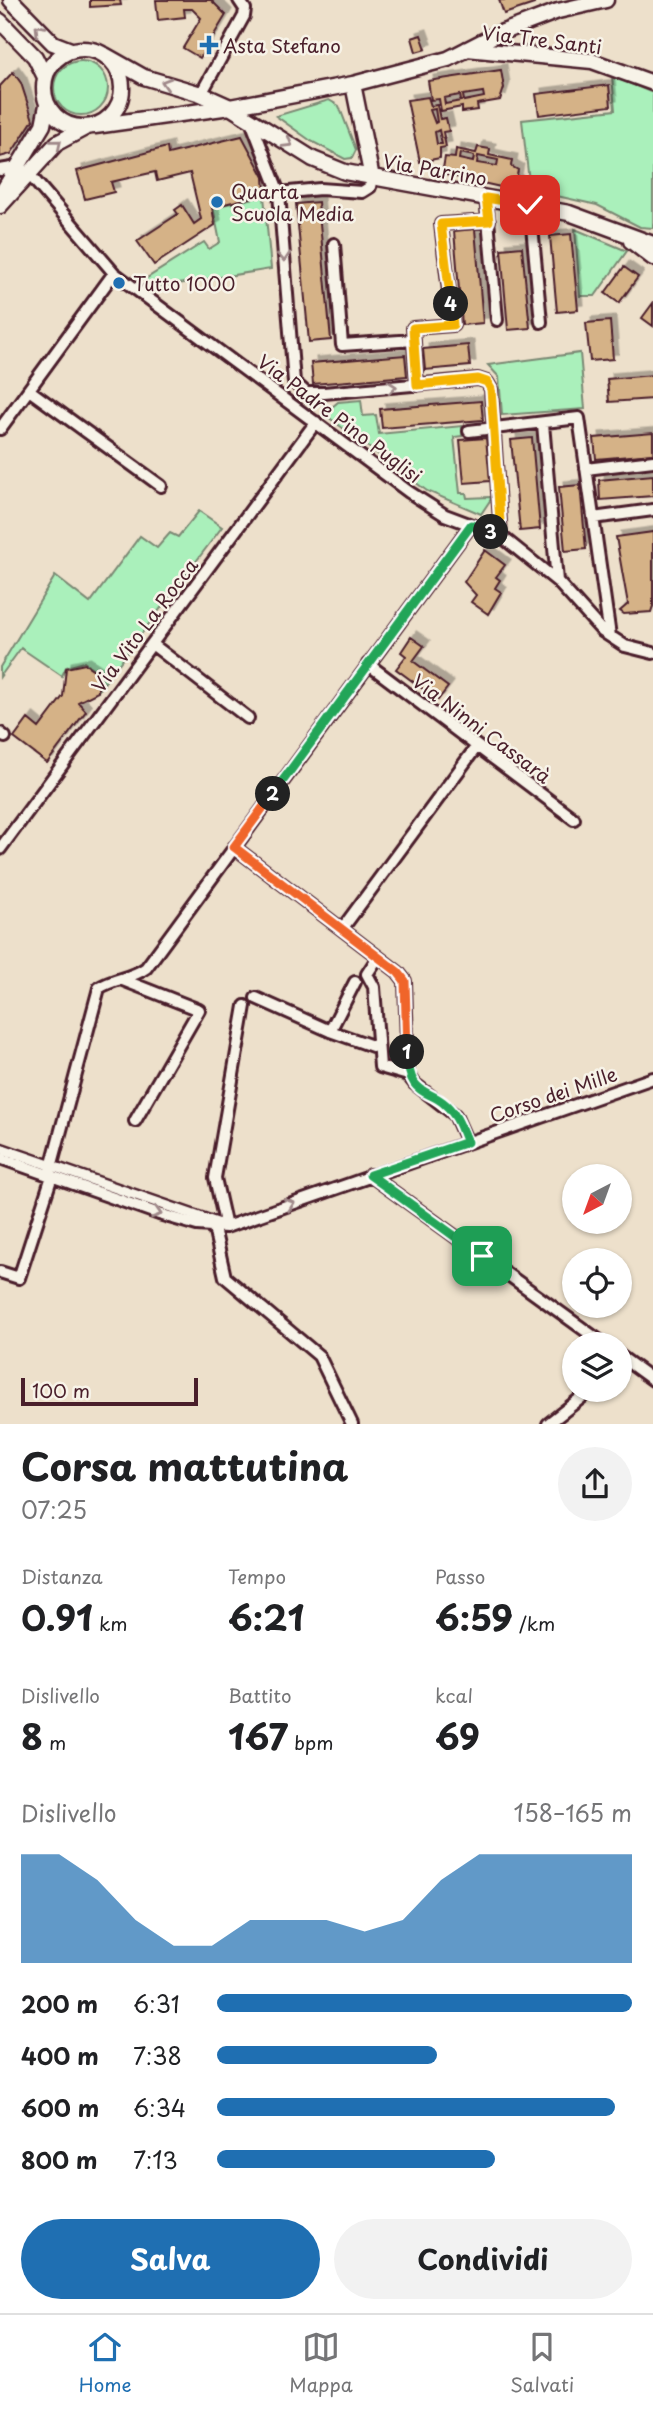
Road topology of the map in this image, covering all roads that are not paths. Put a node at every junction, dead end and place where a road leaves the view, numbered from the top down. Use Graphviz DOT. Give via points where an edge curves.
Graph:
graph roads {
  1 [pos="11,0"];
  2 [pos="239,0"];
  3 [pos="606,0"];
  4 [pos="557,6"];
  5 [pos="0,21"];
  6 [pos="466,49"];
  7 [pos="71,50"];
  8 [pos="105,55"];
  9 [pos="45,77"];
  10 [pos="653,83"];
  11 [pos="353,84"];
  12 [pos="201,94"];
  13 [pos="47,105"];
  14 [pos="229,107"];
  15 [pos="251,121"];
  16 [pos="91,127"];
  17 [pos="0,170"];
  18 [pos="24,171"];
  19 [pos="372,178"];
  20 [pos="279,193"];
  21 [pos="0,196"];
  22 [pos="486,198"];
  23 [pos="530,205"];
  24 [pos="0,206"];
  25 [pos="489,221"];
  26 [pos="613,228"];
  27 [pos="334,244"];
  28 [pos="653,244"];
  29 [pos="653,258"];
  30 [pos="114,273"];
  31 [pos="497,320"];
  32 [pos="541,322"];
  33 [pos="414,340"];
  34 [pos="417,385"];
  35 [pos="29,390"];
  36 [pos="316,422"];
  37 [pos="543,424"];
  38 [pos="494,428"];
  39 [pos="0,429"];
  40 [pos="469,432"];
  41 [pos="653,461"];
  42 [pos="586,469"];
  43 [pos="161,486"];
  44 [pos="653,510"];
  45 [pos="593,518"];
  46 [pos="471,525"];
  47 [pos="501,536"];
  48 [pos="557,581"];
  49 [pos="610,636"];
  50 [pos="152,644"];
  51 [pos="653,653"];
  52 [pos="368,664"];
  53 [pos="248,718"];
  54 [pos="477,746"];
  55 [pos="574,819"];
  56 [pos="234,847"];
  57 [pos="0,849"];
  58 [pos="342,929"];
  59 [pos="378,957"];
  60 [pos="121,979"];
  61 [pos="355,982"];
  62 [pos="256,998"];
  63 [pos="245,1006"];
  64 [pos="330,1031"];
  65 [pos="378,1048"];
  66 [pos="408,1075"];
  67 [pos="653,1078"];
  68 [pos="135,1121"];
  69 [pos="467,1142"];
  70 [pos="0,1148"];
  71 [pos="0,1158"];
  72 [pos="51,1172"];
  73 [pos="370,1175"];
  74 [pos="226,1227"];
  75 [pos="214,1228"];
  76 [pos="0,1272"];
  77 [pos="587,1332"];
  78 [pos="632,1367"];
  79 [pos="653,1380"];
  80 [pos="576,1402"];
  81 [pos="352,1424"];
  82 [pos="548,1424"];
  7 -- 1 [label="street, one-way" via="53,43"];
  2 -- 12 [label="street" via="244,16"];
  3 -- 4 [label="street"];
  4 -- 6 [label="street"];
  5 -- 9 [label="street" via="35,57"];
  6 -- 10 [label="street, Via Tre Santi" via="592,61"];
  6 -- 11 [label="street" via="448,59"];
  7 -- 8 [label="street" via="83,48"];
  7 -- 9 [label="street" via="50,65"];
  12 -- 8 [label="street, Via Parrino, one-way" via="144,77"];
  8 -- 16 [label="street" via="120,75 121,99 107,120"];
  9 -- 13 [label="street"];
  11 -- 14 [label="street"];
  11 -- 19 [label="street"];
  12 -- 14 [label="street, Via Parrino"];
  13 -- 16 [label="street" via="64,122"];
  13 -- 18 [label="street"];
  14 -- 15 [label="street, Via Parrino"];
  14 -- 16 [label="street"];
  15 -- 19 [label="street, Via Parrino, one-way" via="313,159"];
  15 -- 20 [label="street"];
  18 -- 16 [label="street, one-way" via="57,143"];
  17 -- 18 [label="street"];
  18 -- 21 [label="street"];
  18 -- 24 [label="street"];
  18 -- 30 [label="street, Via Padre Pino Puglisi"];
  19 -- 20 [label="street" via="370,187 362,192 320,189"];
  19 -- 22 [label="street, Via Parrino"];
  20 -- 34 [label="street, one-way" via="294,382 299,389 324,393"];
  22 -- 23 [label="street, Via Parrino"];
  22 -- 25 [label="street"];
  23 -- 26 [label="street, Via Parrino"];
  23 -- 32 [label="street"];
  25 -- 31 [label="street"];
  25 -- 33 [label="street" via="441,224 453,325 413,328"];
  26 -- 28 [label="street, Via Parrino"];
  26 -- 29 [label="street, Via Parrino"];
  27 -- 33 [label="street" via="342,345"];
  30 -- 35 [label="street"];
  30 -- 36 [label="street, Via Padre Pino Puglisi"];
  33 -- 34 [label="street"];
  34 -- 38 [label="street" via="487,382"];
  35 -- 39 [label="street"];
  35 -- 43 [label="street"];
  36 -- 46 [label="street, Via Padre Pino Puglisi" via="409,492"];
  36 -- 50 [label="street, Via Vito La Rocca"];
  37 -- 38 [label="street"];
  37 -- 42 [label="street" via="579,418"];
  37 -- 48 [label="street"];
  38 -- 40 [label="street"];
  38 -- 47 [label="street"];
  41 -- 42 [label="street"];
  42 -- 45 [label="street"];
  44 -- 45 [label="street"];
  45 -- 49 [label="street"];
  46 -- 47 [label="street, Via Padre Pino Puglisi"];
  46 -- 52 [label="street"];
  47 -- 48 [label="street, Via Padre Pino Puglisi"];
  48 -- 49 [label="street, Via Padre Pino Puglisi"];
  49 -- 51 [label="street, Via Padre Pino Puglisi" via="625,646"];
  50 -- 53 [label="street"];
  50 -- 57 [label="street, Via Vito La Rocca"];
  52 -- 54 [label="street, Via Ninni Cassarà"];
  52 -- 56 [label="street"];
  54 -- 55 [label="street, Via Ninni Cassarà"];
  54 -- 58 [label="street"];
  56 -- 58 [label="street"];
  56 -- 60 [label="street" via="146,968"];
  58 -- 59 [label="street"];
  59 -- 65 [label="street" via="368,974 374,987"];
  59 -- 66 [label="street" via="405,981"];
  60 -- 68 [label="street" via="199,1010"];
  60 -- 72 [label="street" via="110,981 94,995"];
  61 -- 64 [label="street"];
  62 -- 64 [label="street"];
  63 -- 74 [label="street" via="215,1178"];
  64 -- 65 [label="street"];
  65 -- 66 [label="street" via="380,1067"];
  66 -- 69 [label="street" via="455,1115"];
  67 -- 69 [label="street, Corso dei Mille"];
  69 -- 73 [label="street, Corso dei Mille"];
  70 -- 72 [label="street, Corso dei Mille"];
  71 -- 72 [label="street, Corso dei Mille"];
  72 -- 74 [label="street, Corso dei Mille"];
  72 -- 75 [label="street, Corso dei Mille, one-way" via="159,1214"];
  72 -- 76 [label="street" via="19,1278"];
  74 -- 73 [label="street, Corso dei Mille, one-way"];
  73 -- 77 [label="street"];
  74 -- 75 [label="street, Corso dei Mille"];
  75 -- 81 [label="street" via="225,1277 320,1356"];
  78 -- 79 [label="street"];
  80 -- 82 [label="street"];
}
